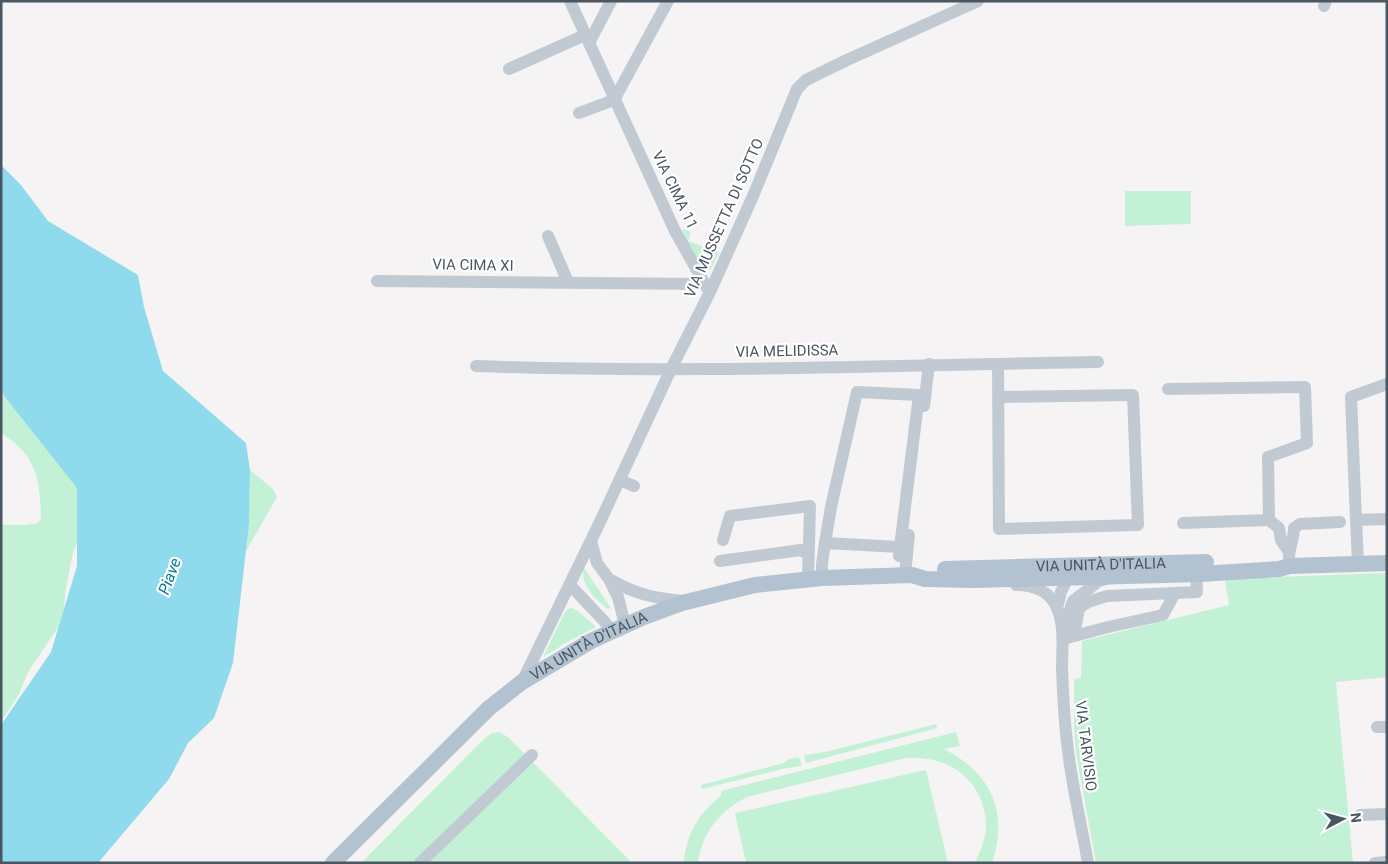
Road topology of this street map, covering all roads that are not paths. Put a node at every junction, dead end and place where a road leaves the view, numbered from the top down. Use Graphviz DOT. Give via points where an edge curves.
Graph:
graph roads {
  1 [pos="570,1"];
  2 [pos="611,1"];
  3 [pos="668,1"];
  4 [pos="978,1"];
  5 [pos="588,39"];
  6 [pos="509,69"];
  7 [pos="614,100"];
  8 [pos="579,113"];
  9 [pos="548,236"];
  10 [pos="377,281"];
  11 [pos="568,282"];
  12 [pos="707,288"];
  13 [pos="1098,362"];
  14 [pos="929,364"];
  15 [pos="998,364"];
  16 [pos="476,366"];
  17 [pos="671,369"];
  18 [pos="1387,384"];
  19 [pos="1168,389"];
  20 [pos="998,397"];
  21 [pos="620,480"];
  22 [pos="634,486"];
  23 [pos="1387,519"];
  24 [pos="1269,520"];
  25 [pos="1356,520"];
  26 [pos="1183,522"];
  27 [pos="1340,522"];
  28 [pos="722,540"];
  29 [pos="591,541"];
  30 [pos="825,543"];
  31 [pos="900,547"];
  32 [pos="808,554"];
  33 [pos="1290,559"];
  34 [pos="720,561"];
  35 [pos="1387,563"];
  36 [pos="1358,564"];
  37 [pos="1068,572"];
  38 [pos="1196,574"];
  39 [pos="904,575"];
  40 [pos="1117,576"];
  41 [pos="609,579"];
  42 [pos="815,579"];
  43 [pos="974,580"];
  44 [pos="570,585"];
  45 [pos="1175,593"];
  46 [pos="1073,601"];
  47 [pos="688,602"];
  48 [pos="1057,608"];
  49 [pos="618,628"];
  50 [pos="1066,636"];
  51 [pos="522,682"];
  52 [pos="532,755"];
  53 [pos="1387,814"];
  54 [pos="1360,815"];
  55 [pos="1387,862"];
  56 [pos="333,863"];
  57 [pos="420,863"];
  58 [pos="1088,863"];
  59 [pos="1375,863"];
  1 -- 5 [label="street, VIA CIMA 11"];
  2 -- 5 [label="street"];
  3 -- 7 [label="street"];
  4 -- 12 [label="street, VIA MUSSETTA DI SOTTO" via="847,60 806,80 797,89 757,188"];
  5 -- 6 [label="street"];
  5 -- 7 [label="street, VIA CIMA 11"];
  7 -- 8 [label="street"];
  7 -- 12 [label="street, VIA CIMA 11" via="675,230"];
  9 -- 11 [label="street"];
  10 -- 11 [label="street, VIA CIMA XI"];
  11 -- 12 [label="street, VIA CIMA XI"];
  12 -- 17 [label="street, VIA MUSSETTA DI SOTTO"];
  13 -- 15 [label="street, VIA MELIDISSA"];
  14 -- 15 [label="street, VIA MELIDISSA"];
  14 -- 17 [label="street, VIA MELIDISSA"];
  14 -- 39 [label="street"];
  15 -- 20 [label="street"];
  16 -- 17 [label="street, VIA MELIDISSA"];
  17 -- 21 [label="street, VIA MUSSETTA DI SOTTO"];
  18 -- 25 [label="street" via="1351,397"];
  19 -- 24 [label="street" via="1305,387 1306,443 1268,457"];
  20 -- 20 [label="street" via="1000,529 1138,525 1133,394"];
  21 -- 22 [label="street"];
  21 -- 29 [label="street, VIA MUSSETTA DI SOTTO"];
  23 -- 25 [label="street"];
  24 -- 26 [label="street"];
  24 -- 33 [label="street" via="1279,528"];
  25 -- 36 [label="street"];
  27 -- 33 [label="street" via="1300,524 1294,528"];
  28 -- 32 [label="street" via="730,516 810,506"];
  29 -- 41 [label="street" via="597,563"];
  29 -- 44 [label="street, VIA MUSSETTA DI SOTTO"];
  30 -- 31 [label="street"];
  30 -- 31 [label="street" via="857,392 919,395"];
  30 -- 42 [label="street" via="822,564"];
  31 -- 39 [label="street"];
  32 -- 34 [label="street" via="801,550"];
  32 -- 42 [label="street"];
  33 -- 36 [label="main road, VIA UNITÀ D'ITALIA"];
  33 -- 37 [label="main road, VIA UNITÀ D'ITALIA"];
  33 -- 38 [label="main road, VIA UNITÀ D'ITALIA" via="1279,569"];
  35 -- 36 [label="main road, VIA UNITÀ D'ITALIA"];
  37 -- 39 [label="main road, VIA UNITÀ D'ITALIA" via="925,570"];
  37 -- 40 [label="main road, VIA UNITÀ D'ITALIA"];
  37 -- 43 [label="main road, VIA UNITÀ D'ITALIA"];
  37 -- 46 [label="street"];
  37 -- 48 [label="street, VIA TARVISIO"];
  38 -- 40 [label="main road, VIA UNITÀ D'ITALIA"];
  38 -- 45 [label="street" via="1197,592"];
  39 -- 42 [label="main road, VIA UNITÀ D'ITALIA"];
  39 -- 43 [label="main road, VIA UNITÀ D'ITALIA"];
  40 -- 46 [label="street" via="1099,582"];
  41 -- 47 [label="street" via="630,591 658,599"];
  41 -- 49 [label="street" via="618,597"];
  42 -- 47 [label="main road, VIA UNITÀ D'ITALIA" via="755,585"];
  43 -- 48 [label="street" via="986,584 1029,585 1046,594"];
  44 -- 49 [label="street" via="604,621"];
  44 -- 51 [label="street, VIA MUSSETTA DI SOTTO"];
  45 -- 50 [label="street" via="1163,615"];
  45 -- 50 [label="street" via="1107,596 1088,602 1080,608"];
  46 -- 50 [label="street, VIA TARVISIO"];
  47 -- 49 [label="main road, VIA UNITÀ D'ITALIA"];
  48 -- 50 [label="street, VIA TARVISIO"];
  49 -- 51 [label="main road, VIA UNITÀ D'ITALIA" via="568,653"];
  50 -- 58 [label="street, VIA TARVISIO" via="1064,706 1067,743"];
  51 -- 56 [label="main road, VIA UNITÀ D'ITALIA" via="484,714"];
  52 -- 57 [label="street"];
  53 -- 54 [label="street"];
  55 -- 59 [label="street"];
}
